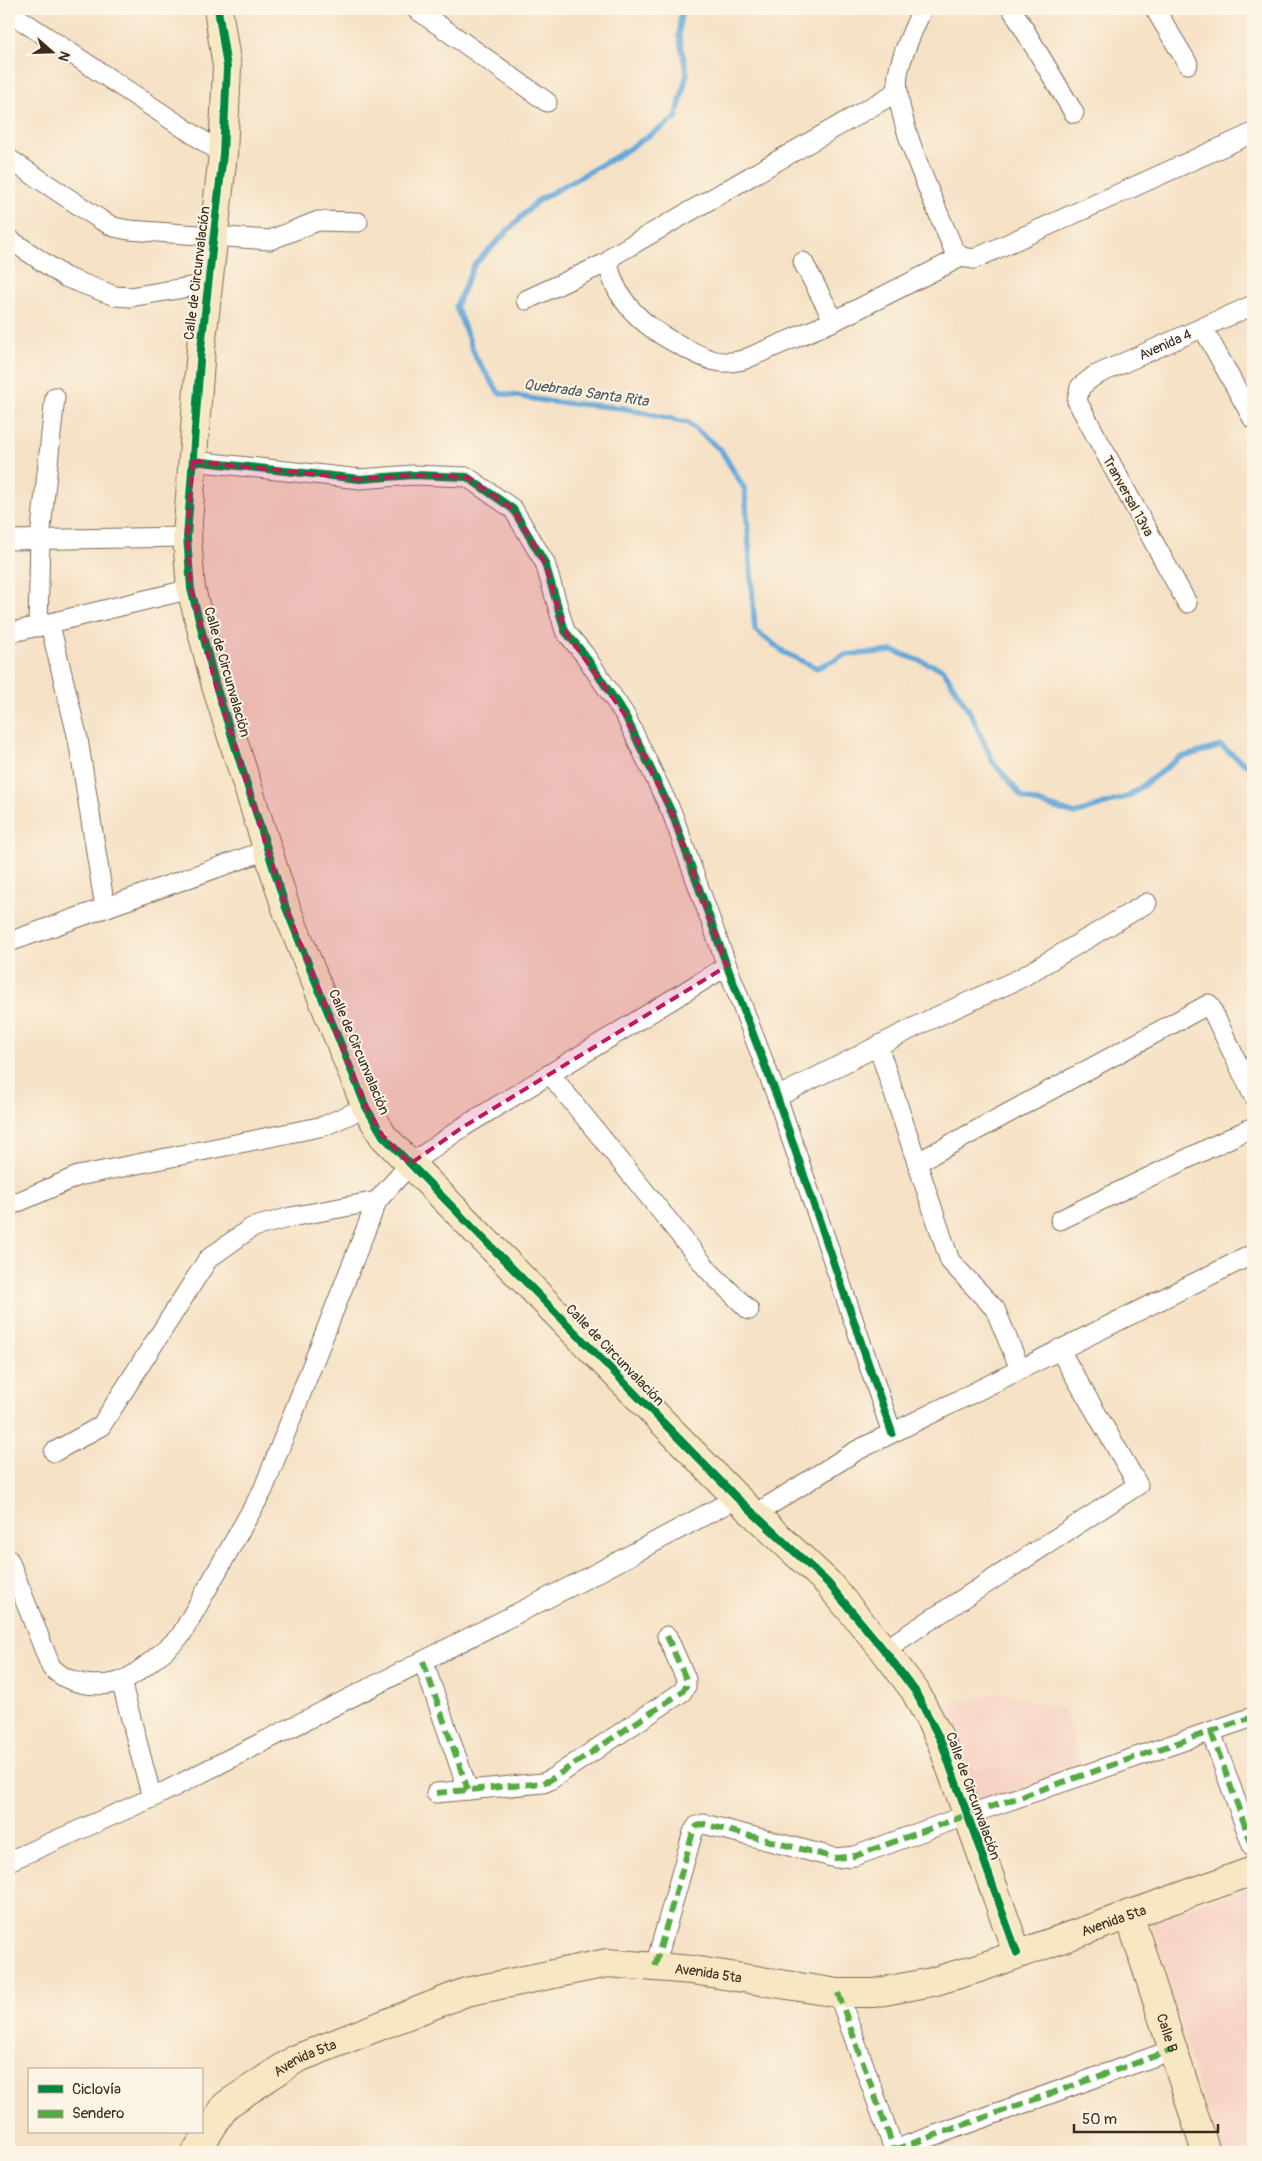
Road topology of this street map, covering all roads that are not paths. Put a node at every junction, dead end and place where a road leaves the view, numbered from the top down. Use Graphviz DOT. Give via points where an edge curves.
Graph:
graph roads {
  1 [pos="218,9"];
  2 [pos="416,9"];
  3 [pos="922,9"];
  4 [pos="1012,9"];
  5 [pos="1154,9"];
  6 [pos="9,12"];
  7 [pos="1188,64"];
  8 [pos="897,92"];
  9 [pos="547,102"];
  10 [pos="1074,113"];
  11 [pos="1253,133"];
  12 [pos="223,154"];
  13 [pos="9,159"];
  14 [pos="358,222"];
  15 [pos="213,238"];
  16 [pos="9,239"];
  17 [pos="961,257"];
  18 [pos="608,262"];
  19 [pos="803,262"];
  20 [pos="208,284"];
  21 [pos="526,300"];
  22 [pos="1253,305"];
  23 [pos="834,321"];
  24 [pos="1203,328"];
  25 [pos="1080,387"];
  26 [pos="55,397"];
  27 [pos="1253,418"];
  28 [pos="193,461"];
  29 [pos="187,537"];
  30 [pos="40,539"];
  31 [pos="9,540"];
  32 [pos="191,589"];
  33 [pos="1187,603"];
  34 [pos="44,626"];
  35 [pos="9,633"];
  36 [pos="268,850"];
  37 [pos="1147,903"];
  38 [pos="105,908"];
  39 [pos="9,942"];
  40 [pos="726,966"];
  41 [pos="878,1046"];
  42 [pos="550,1074"];
  43 [pos="1253,1095"];
  44 [pos="777,1097"];
  45 [pos="366,1107"];
  46 [pos="1253,1127"];
  47 [pos="918,1162"];
  48 [pos="410,1164"];
  49 [pos="377,1201"];
  50 [pos="9,1206"];
  51 [pos="1060,1220"];
  52 [pos="1253,1254"];
  53 [pos="748,1310"];
  54 [pos="1060,1349"];
  55 [pos="1020,1369"];
  56 [pos="892,1433"];
  57 [pos="54,1452"];
  58 [pos="746,1506"];
  59 [pos="9,1560"];
  60 [pos="667,1636"];
  61 [pos="884,1650"];
  62 [pos="422,1662"];
  63 [pos="121,1681"];
  64 [pos="1253,1717"];
  65 [pos="1211,1732"];
  66 [pos="468,1790"];
  67 [pos="436,1793"];
  68 [pos="152,1798"];
  69 [pos="967,1814"];
  70 [pos="1253,1848"];
  71 [pos="9,1861"];
  72 [pos="1253,1872"];
  73 [pos="1129,1914"];
  74 [pos="1017,1953"];
  75 [pos="655,1966"];
  76 [pos="838,1993"];
  77 [pos="1172,2050"];
  78 [pos="894,2151"];
  79 [pos="196,2152"];
  80 [pos="1206,2152"];
  1 -- 12 [label="street, Calle de Circunvalación" via="228,67"];
  2 -- 9 [label="street"];
  3 -- 8 [label="street" via="898,72"];
  4 -- 10 [label="street"];
  5 -- 7 [label="street"];
  6 -- 12 [label="street"];
  8 -- 17 [label="street" via="905,126 953,248"];
  8 -- 18 [label="street" via="614,255"];
  11 -- 17 [label="street" via="974,259"];
  12 -- 15 [label="street, Calle de Circunvalación"];
  13 -- 15 [label="street" via="114,227"];
  14 -- 15 [label="street" via="318,221 270,240"];
  15 -- 20 [label="street, Calle de Circunvalación"];
  16 -- 20 [label="street" via="65,277 115,296 130,298"];
  17 -- 23 [label="street"];
  18 -- 21 [label="street"];
  18 -- 23 [label="street" via="610,277 639,319 652,330 712,361 729,363 743,360"];
  19 -- 23 [label="street"];
  20 -- 28 [label="street, Calle de Circunvalación"];
  22 -- 24 [label="street, Avenida 4"];
  24 -- 25 [label="street, Avenida 4" via="1094,376"];
  24 -- 27 [label="street"];
  25 -- 33 [label="street, Tranversal 13va" via="1077,401"];
  26 -- 30 [label="street"];
  28 -- 29 [label="street, Calle de Circunvalación"];
  28 -- 40 [label="street" via="360,479 413,475 467,477 513,509 546,563 565,631 625,715 672,813"];
  29 -- 30 [label="street"];
  29 -- 32 [label="street, Calle de Circunvalación"];
  30 -- 31 [label="street"];
  30 -- 34 [label="street"];
  32 -- 34 [label="street"];
  32 -- 36 [label="street, Calle de Circunvalación" via="216,686"];
  34 -- 35 [label="street"];
  34 -- 38 [label="street" via="78,739"];
  36 -- 38 [label="street"];
  36 -- 45 [label="street, Calle de Circunvalación" via="286,908"];
  37 -- 41 [label="street" via="1019,979"];
  38 -- 39 [label="street"];
  40 -- 42 [label="street"];
  40 -- 44 [label="street"];
  41 -- 44 [label="street"];
  41 -- 47 [label="street"];
  42 -- 48 [label="street" via="462,1127"];
  42 -- 53 [label="street" via="709,1270"];
  43 -- 47 [label="street" via="1209,1004"];
  44 -- 56 [label="street"];
  45 -- 48 [label="street, Calle de Circunvalación" via="383,1136"];
  45 -- 50 [label="street" via="324,1126 78,1176"];
  46 -- 51 [label="street"];
  47 -- 55 [label="street" via="950,1261 995,1309"];
  48 -- 49 [label="street"];
  48 -- 58 [label="street, Calle de Circunvalación"];
  49 -- 57 [label="street" via="291,1217 252,1228 208,1258 101,1426"];
  49 -- 63 [label="street" via="262,1490 181,1635"];
  52 -- 54 [label="street"];
  54 -- 55 [label="street"];
  54 -- 61 [label="street" via="1138,1485"];
  55 -- 56 [label="street"];
  56 -- 58 [label="street"];
  58 -- 61 [label="street, Calle de Circunvalación" via="828,1583"];
  58 -- 62 [label="street" via="591,1576"];
  59 -- 63 [label="street" via="51,1667 59,1675 86,1685"];
  60 -- 66 [label="street" via="686,1679 682,1692 550,1780"];
  61 -- 69 [label="street, Calle de Circunvalación" via="914,1691 941,1740"];
  62 -- 66 [label="street"];
  62 -- 68 [label="street"];
  63 -- 68 [label="street"];
  64 -- 65 [label="street"];
  65 -- 69 [label="street"];
  65 -- 70 [label="street"];
  66 -- 67 [label="street"];
  68 -- 71 [label="street"];
  69 -- 74 [label="street, Calle de Circunvalación"];
  69 -- 75 [label="street" via="855,1856 836,1858 704,1824 697,1826 687,1849"];
  72 -- 73 [label="street, Avenida 5ta"];
  73 -- 74 [label="street, Avenida 5ta"];
  73 -- 77 [label="street, Calle B"];
  74 -- 76 [label="street, Avenida 5ta" via="932,1982 874,1993"];
  75 -- 76 [label="street, Avenida 5ta"];
  75 -- 79 [label="street, Avenida 5ta" via="607,1963 466,1992 296,2059 226,2105"];
  76 -- 78 [label="street"];
  77 -- 78 [label="street"];
  77 -- 80 [label="street, Calle B"];
}
